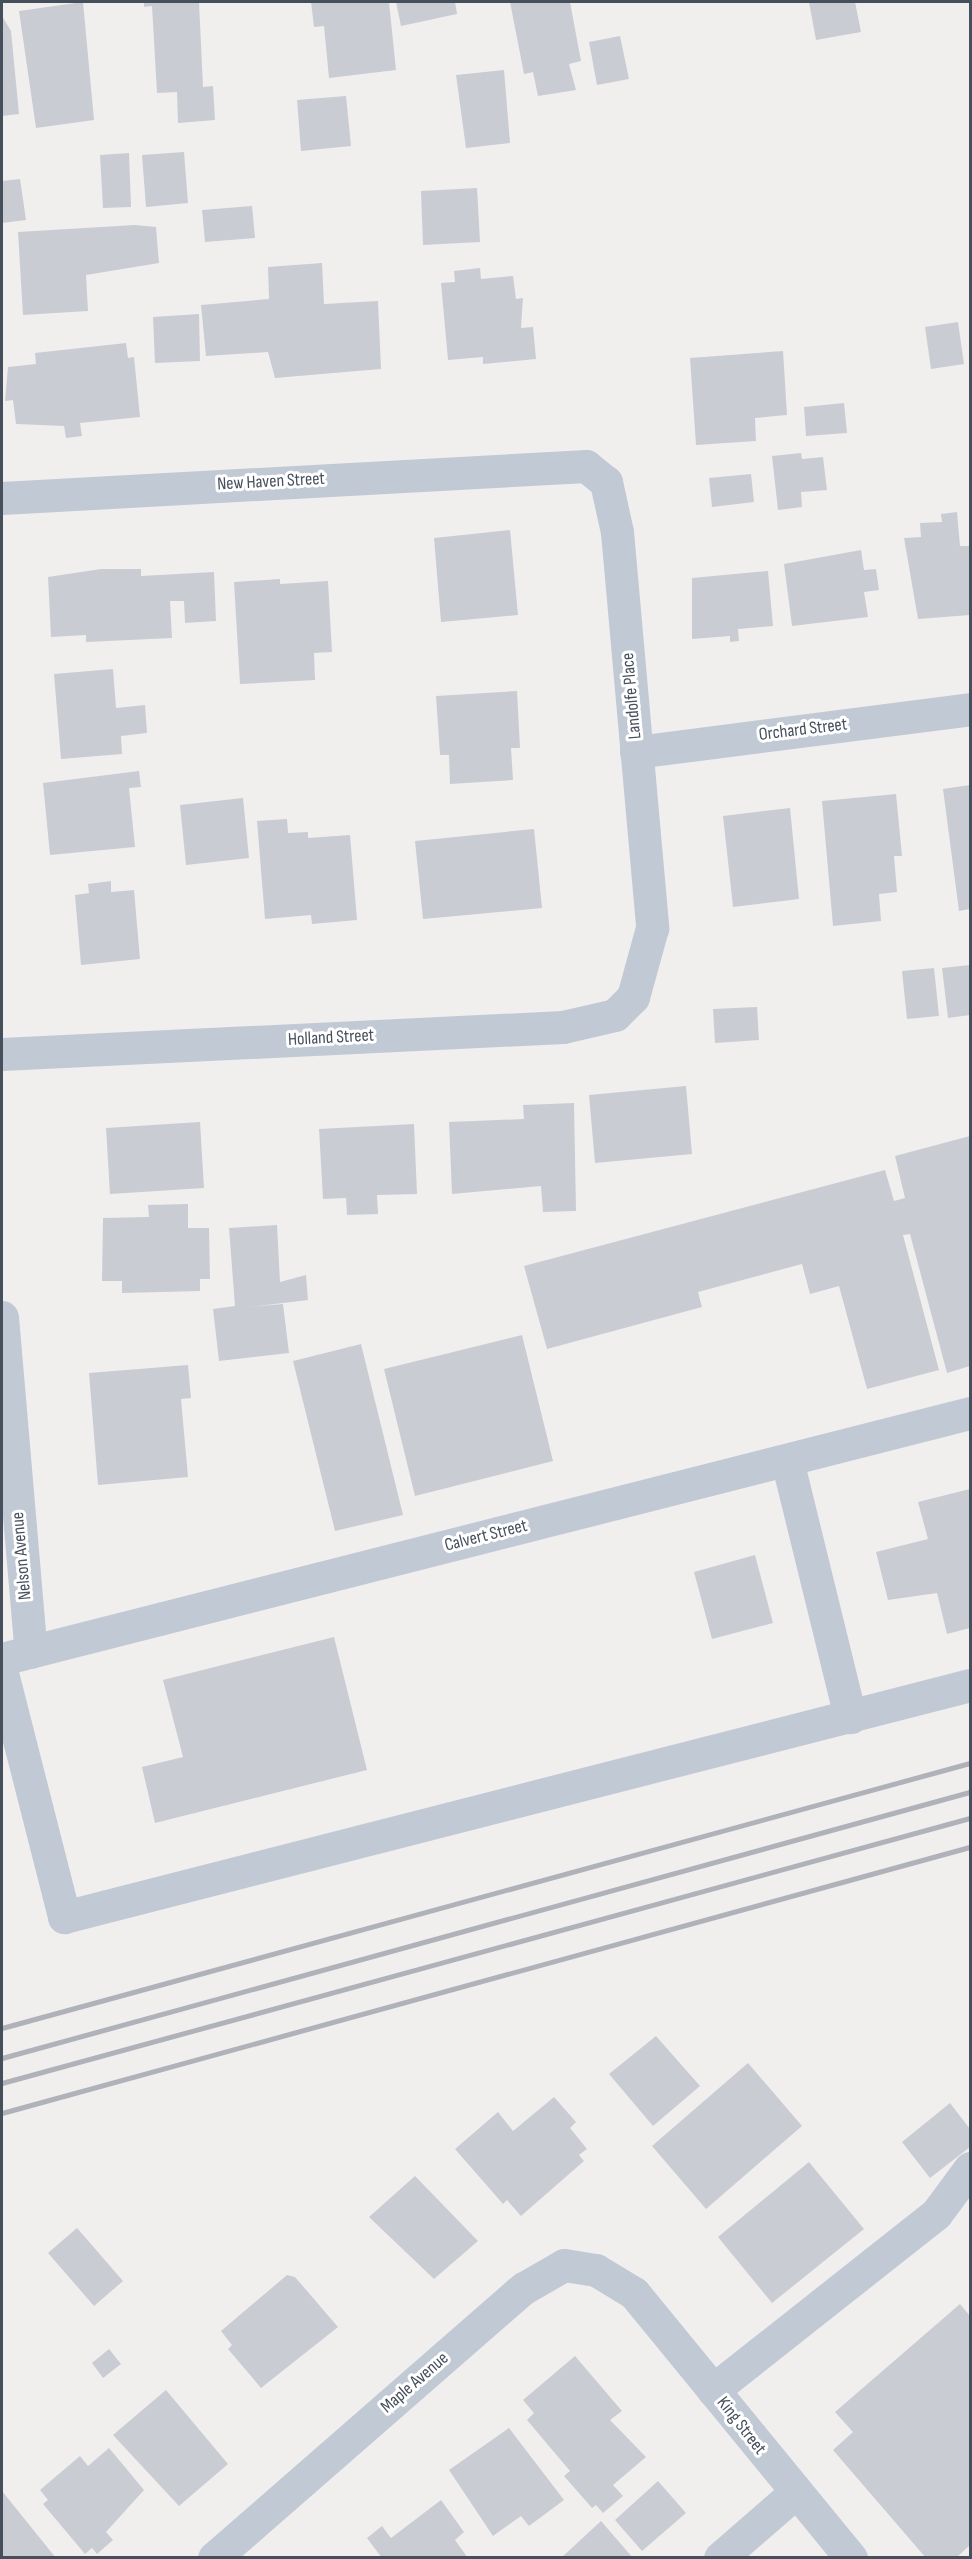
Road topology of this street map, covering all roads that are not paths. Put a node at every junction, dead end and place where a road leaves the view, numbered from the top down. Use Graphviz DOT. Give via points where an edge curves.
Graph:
graph roads {
  1 [pos="541,466"];
  2 [pos="2,498"];
  3 [pos="970,709"];
  4 [pos="636,752"];
  5 [pos="638,980"];
  6 [pos="2,1054"];
  7 [pos="2,1317"];
  8 [pos="970,1413"];
  9 [pos="787,1460"];
  10 [pos="16,1655"];
  11 [pos="2,1673"];
  12 [pos="970,1685"];
  13 [pos="850,1717"];
  14 [pos="970,2168"];
  15 [pos="634,2293"];
  16 [pos="713,2390"];
  17 [pos="796,2492"];
  18 [pos="214,2558"];
  19 [pos="720,2558"];
  20 [pos="851,2558"];
  1 -- 2 [label="street, New Haven Street"];
  1 -- 4 [label="street, Landolfe Place" via="586,466 606,482 617,532"];
  3 -- 4 [label="street, Orchard Street"];
  4 -- 5 [label="street, Landolfe Place" via="652,928"];
  5 -- 6 [label="street, Holland Street" via="633,997 615,1016 562,1028"];
  7 -- 10 [label="street, Nelson Avenue"];
  8 -- 9 [label="street, Calvert Street"];
  9 -- 10 [label="street, Calvert Street"];
  9 -- 13 [label="street"];
  11 -- 13 [label="street" via="64,1917"];
  12 -- 13 [label="street"];
  14 -- 16 [label="street" via="936,2214"];
  15 -- 16 [label="street, King Street"];
  15 -- 18 [label="street, Maple Avenue" via="596,2270 564,2265 524,2288"];
  16 -- 17 [label="street, King Street"];
  17 -- 19 [label="street"];
  17 -- 20 [label="street, King Street"];
}
